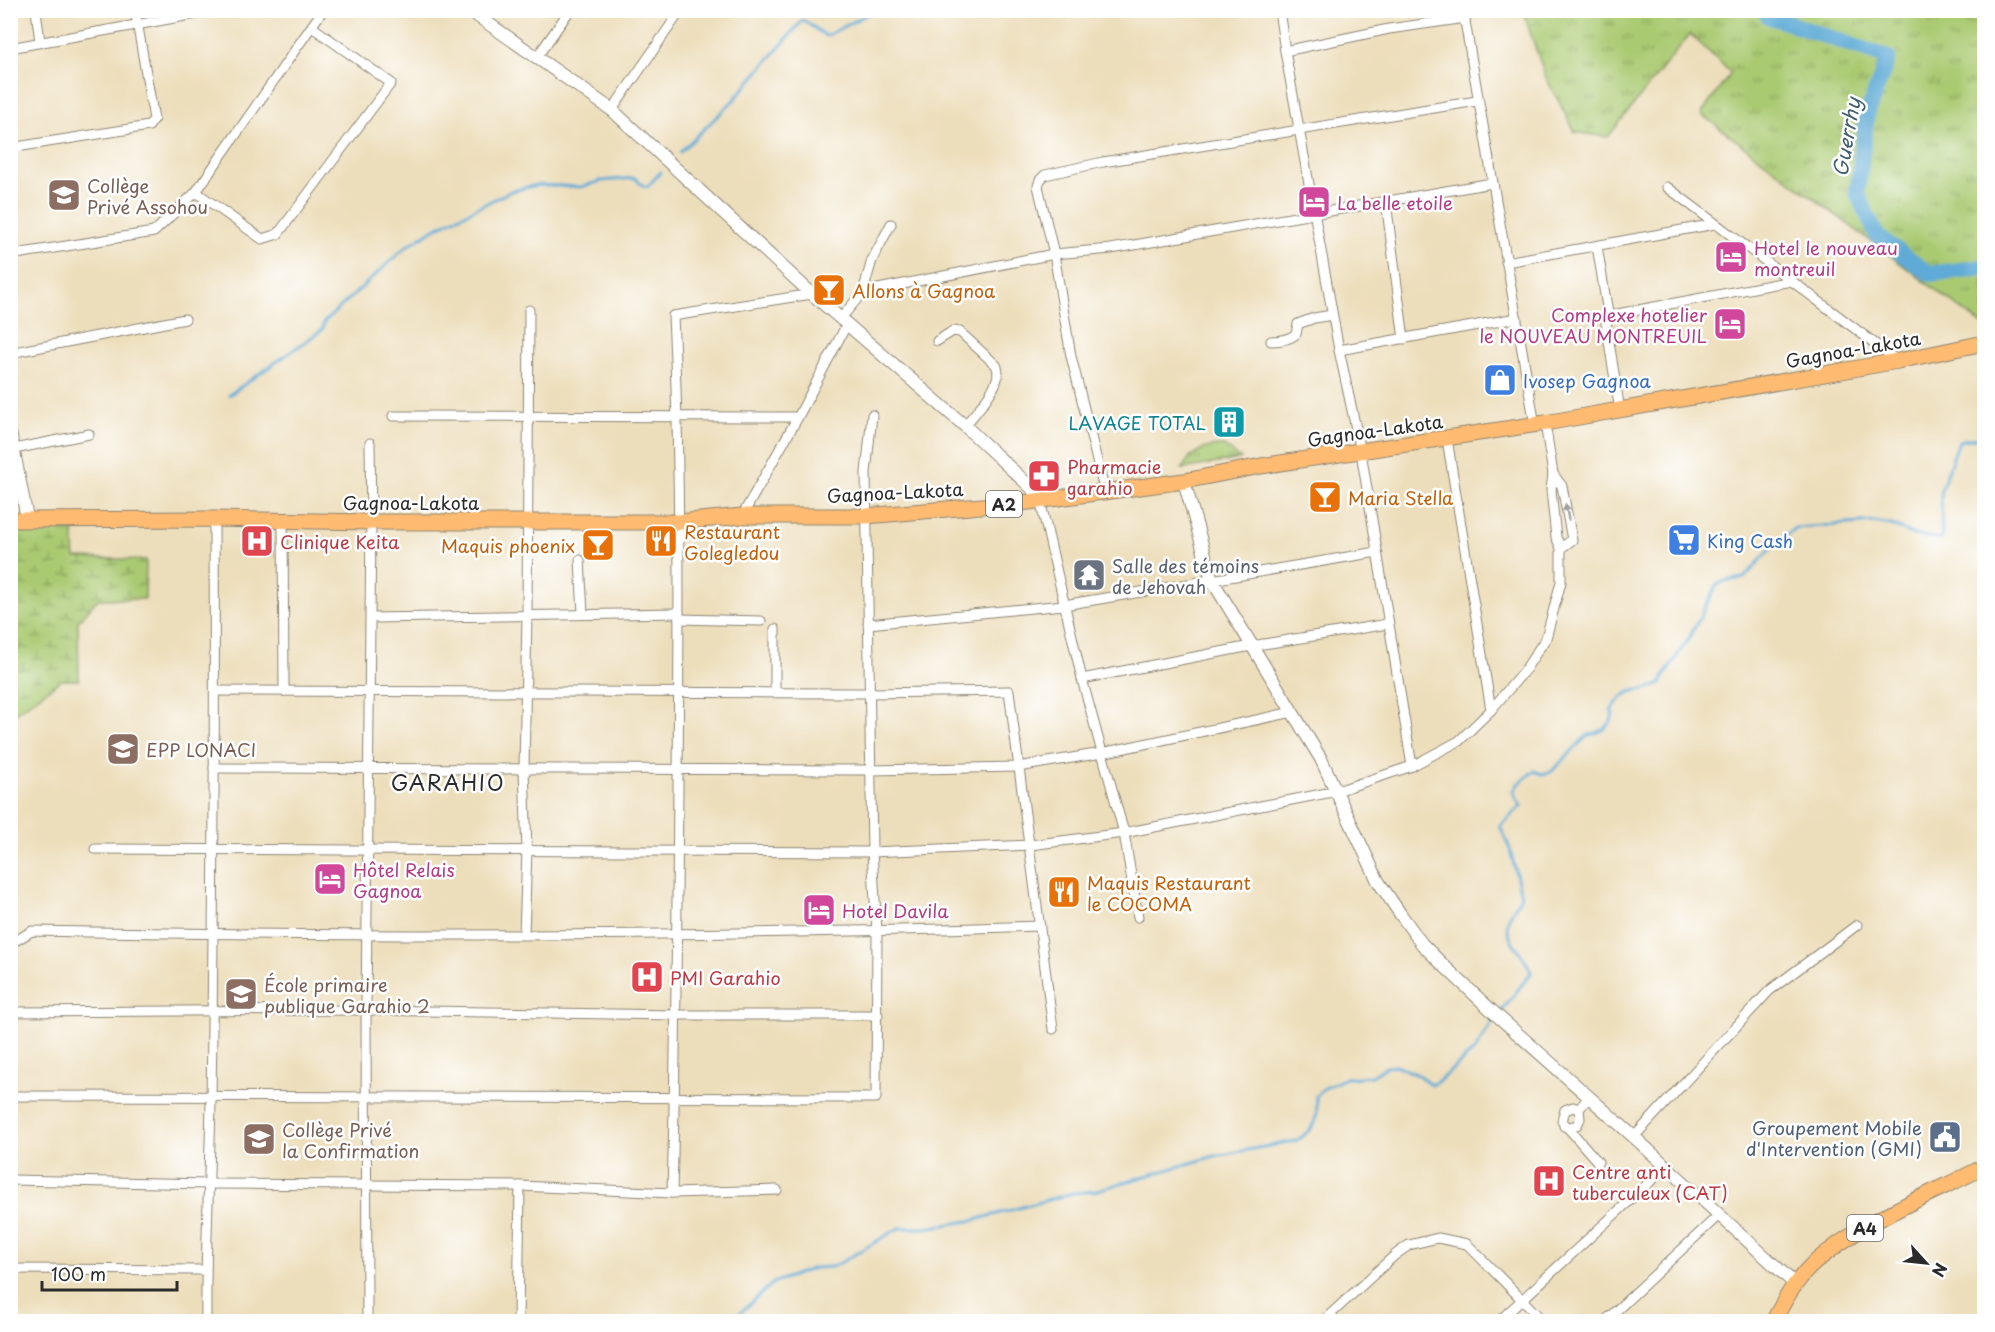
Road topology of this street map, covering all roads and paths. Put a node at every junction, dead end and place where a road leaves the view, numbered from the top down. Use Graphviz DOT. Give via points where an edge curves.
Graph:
graph roads {
  1 [pos="36,10"];
  2 [pos="135,10"];
  3 [pos="218,10"];
  4 [pos="323,10"];
  5 [pos="469,10"];
  6 [pos="570,10"];
  7 [pos="681,10"];
  8 [pos="1279,10"];
  9 [pos="1464,14"];
  10 [pos="137,24"];
  11 [pos="312,27"];
  12 [pos="40,42"];
  13 [pos="10,48"];
  14 [pos="1285,51"];
  15 [pos="537,57"];
  16 [pos="1477,101"];
  17 [pos="612,110"];
  18 [pos="1299,131"];
  19 [pos="10,148"];
  20 [pos="1492,183"];
  21 [pos="1667,187"];
  22 [pos="196,192"];
  23 [pos="1386,202"];
  24 [pos="1314,214"];
  25 [pos="891,224"];
  26 [pos="1715,224"];
  27 [pos="1597,246"];
  28 [pos="1054,254"];
  29 [pos="10,255"];
  30 [pos="1506,262"];
  31 [pos="1791,280"];
  32 [pos="863,291"];
  33 [pos="812,294"];
  34 [pos="529,310"];
  35 [pos="1332,315"];
  36 [pos="1517,318"];
  37 [pos="185,319"];
  38 [pos="1608,319"];
  39 [pos="844,321"];
  40 [pos="1404,339"];
  41 [pos="937,341"];
  42 [pos="1271,341"];
  43 [pos="1984,343"];
  44 [pos="1339,350"];
  45 [pos="10,353"];
  46 [pos="1898,361"];
  47 [pos="1620,411"];
  48 [pos="872,415"];
  49 [pos="393,416"];
  50 [pos="528,417"];
  51 [pos="678,417"];
  52 [pos="798,417"];
  53 [pos="1540,424"];
  54 [pos="965,426"];
  55 [pos="10,432"];
  56 [pos="89,434"];
  57 [pos="1447,439"];
  58 [pos="370,443"];
  59 [pos="14,449"];
  60 [pos="1360,452"];
  61 [pos="1553,474"];
  62 [pos="1184,481"];
  63 [pos="1105,492"];
  64 [pos="1040,500"];
  65 [pos="742,516"];
  66 [pos="866,516"];
  67 [pos="27,518"];
  68 [pos="214,519"];
  69 [pos="283,519"];
  70 [pos="10,520"];
  71 [pos="527,521"];
  72 [pos="371,522"];
  73 [pos="678,522"];
  74 [pos="1561,548"];
  75 [pos="1377,552"];
  76 [pos="580,560"];
  77 [pos="1212,580"];
  78 [pos="1064,605"];
  79 [pos="583,614"];
  80 [pos="527,615"];
  81 [pos="679,616"];
  82 [pos="370,618"];
  83 [pos="761,621"];
  84 [pos="868,624"];
  85 [pos="1388,624"];
  86 [pos="775,629"];
  87 [pos="1251,646"];
  88 [pos="1082,679"];
  89 [pos="214,691"];
  90 [pos="284,691"];
  91 [pos="370,691"];
  92 [pos="775,691"];
  93 [pos="525,692"];
  94 [pos="679,692"];
  95 [pos="869,693"];
  96 [pos="1491,711"];
  97 [pos="1293,712"];
  98 [pos="1102,753"];
  99 [pos="1412,766"];
  100 [pos="1018,767"];
  101 [pos="214,768"];
  102 [pos="369,768"];
  103 [pos="524,769"];
  104 [pos="678,769"];
  105 [pos="871,770"];
  106 [pos="1337,791"];
  107 [pos="1124,833"];
  108 [pos="1030,845"];
  109 [pos="95,849"];
  110 [pos="213,850"];
  111 [pos="369,850"];
  112 [pos="527,850"];
  113 [pos="677,851"];
  114 [pos="872,852"];
  115 [pos="1138,917"];
  116 [pos="1857,925"];
  117 [pos="1040,927"];
  118 [pos="877,932"];
  119 [pos="212,934"];
  120 [pos="368,934"];
  121 [pos="524,935"];
  122 [pos="676,935"];
  123 [pos="10,944"];
  124 [pos="212,1010"];
  125 [pos="366,1010"];
  126 [pos="10,1012"];
  127 [pos="676,1015"];
  128 [pos="878,1015"];
  129 [pos="1053,1029"];
  130 [pos="10,1096"];
  131 [pos="211,1097"];
  132 [pos="366,1097"];
  133 [pos="1589,1097"];
  134 [pos="675,1098"];
  135 [pos="1579,1109"];
  136 [pos="1564,1126"];
  137 [pos="1634,1137"];
  138 [pos="1598,1162"];
  139 [pos="1666,1167"];
  140 [pos="1984,1167"];
  141 [pos="10,1180"];
  142 [pos="210,1184"];
  143 [pos="366,1186"];
  144 [pos="520,1186"];
  145 [pos="777,1190"];
  146 [pos="672,1192"];
  147 [pos="1719,1215"];
  148 [pos="10,1269"];
  149 [pos="205,1270"];
  150 [pos="1795,1284"];
  151 [pos="1522,1299"];
  152 [pos="206,1322"];
  153 [pos="367,1322"];
  154 [pos="518,1322"];
  155 [pos="1322,1322"];
  156 [pos="1498,1322"];
  157 [pos="1544,1322"];
  158 [pos="1604,1322"];
  159 [pos="1773,1322"];
  1 -- 12 [label="street"];
  2 -- 10 [label="street"];
  3 -- 10 [label="street"];
  4 -- 11 [label="street"];
  5 -- 15 [label="street"];
  6 -- 15 [label="street"];
  7 -- 17 [label="street"];
  8 -- 14 [label="street"];
  9 -- 14 [label="street"];
  9 -- 16 [label="street"];
  10 -- 12 [label="street"];
  10 -- 19 [label="street" via="153,123"];
  11 -- 22 [label="street"];
  11 -- 22 [label="street" via="391,83 278,234 261,239"];
  12 -- 13 [label="street"];
  14 -- 18 [label="street"];
  15 -- 17 [label="street"];
  16 -- 18 [label="street"];
  16 -- 20 [label="street"];
  17 -- 33 [label="street"];
  18 -- 24 [label="street"];
  18 -- 28 [label="street" via="1045,175 1038,186"];
  20 -- 23 [label="street"];
  20 -- 30 [label="street"];
  21 -- 26 [label="street"];
  22 -- 29 [label="street" via="154,232"];
  23 -- 24 [label="street"];
  23 -- 40 [label="street"];
  24 -- 28 [label="street" via="1111,249"];
  24 -- 35 [label="street"];
  25 -- 32 [label="street" via="872,260"];
  26 -- 27 [label="street"];
  26 -- 31 [label="street"];
  27 -- 30 [label="street"];
  27 -- 38 [label="street"];
  28 -- 32 [label="street"];
  28 -- 63 [label="street" via="1071,356"];
  30 -- 36 [label="street"];
  31 -- 38 [label="street" via="1612,315"];
  31 -- 46 [label="street"];
  32 -- 39 [label="street"];
  33 -- 39 [label="street"];
  33 -- 51 [label="street" via="672,316"];
  34 -- 50 [label="street"];
  35 -- 42 [label="street" via="1307,320 1298,324 1296,335"];
  35 -- 44 [label="street"];
  36 -- 40 [label="street"];
  36 -- 53 [label="street"];
  37 -- 45 [label="street"];
  38 -- 47 [label="street"];
  39 -- 52 [label="street"];
  39 -- 54 [label="street"];
  40 -- 44 [label="street"];
  41 -- 54 [label="street" via="952,331 960,332 999,371 993,389"];
  43 -- 46 [label="main road, Gagnoa-Lakota / A2"];
  44 -- 60 [label="street"];
  46 -- 47 [label="main road, Gagnoa-Lakota / A2"];
  47 -- 53 [label="main road, Gagnoa-Lakota / A2"];
  48 -- 66 [label="street"];
  49 -- 50 [label="street"];
  50 -- 51 [label="street"];
  50 -- 71 [label="street"];
  51 -- 52 [label="street"];
  51 -- 73 [label="street"];
  52 -- 65 [label="street"];
  53 -- 57 [label="main road, Gagnoa-Lakota / A2"];
  53 -- 61 [label="street"];
  54 -- 64 [label="street"];
  55 -- 59 [label="street"];
  56 -- 59 [label="street"];
  57 -- 60 [label="main road, Gagnoa-Lakota / A2"];
  57 -- 96 [label="street"];
  58 -- 72 [label="street"];
  59 -- 67 [label="street"];
  60 -- 62 [label="main road, Gagnoa-Lakota / A2"];
  60 -- 75 [label="street"];
  61 -- 74 [label="street" via="1556,537"];
  74 -- 61 [label="street, one-way" via="1572,540 1562,486"];
  62 -- 63 [label="main road, Gagnoa-Lakota / A2"];
  62 -- 77 [label="street"];
  63 -- 64 [label="main road, Gagnoa-Lakota / A2"];
  64 -- 66 [label="main road, Gagnoa-Lakota / A2"];
  64 -- 78 [label="street"];
  65 -- 66 [label="main road, Gagnoa-Lakota / A2"];
  65 -- 73 [label="main road, Gagnoa-Lakota / A2"];
  66 -- 84 [label="street"];
  67 -- 68 [label="main road, Gagnoa-Lakota / A2"];
  67 -- 70 [label="main road, Gagnoa-Lakota / A2"];
  68 -- 69 [label="main road, Gagnoa-Lakota / A2"];
  68 -- 89 [label="street"];
  69 -- 72 [label="main road, Gagnoa-Lakota / A2"];
  69 -- 90 [label="street"];
  71 -- 72 [label="main road, Gagnoa-Lakota / A2"];
  71 -- 73 [label="main road, Gagnoa-Lakota / A2"];
  71 -- 80 [label="street"];
  72 -- 82 [label="street"];
  73 -- 81 [label="street"];
  74 -- 96 [label="street" via="1561,582 1546,638 1526,670"];
  75 -- 77 [label="street"];
  75 -- 85 [label="street"];
  76 -- 79 [label="street"];
  77 -- 78 [label="street"];
  77 -- 87 [label="street"];
  78 -- 84 [label="street"];
  78 -- 88 [label="street"];
  79 -- 80 [label="street"];
  79 -- 81 [label="street"];
  80 -- 82 [label="street"];
  80 -- 93 [label="street"];
  81 -- 83 [label="street"];
  81 -- 94 [label="street"];
  82 -- 91 [label="street"];
  84 -- 95 [label="street"];
  85 -- 87 [label="street"];
  85 -- 99 [label="street"];
  86 -- 92 [label="street"];
  87 -- 88 [label="street"];
  87 -- 97 [label="street"];
  88 -- 98 [label="street"];
  89 -- 90 [label="street"];
  89 -- 101 [label="street"];
  90 -- 91 [label="street"];
  91 -- 93 [label="street"];
  91 -- 102 [label="street"];
  92 -- 94 [label="street"];
  92 -- 95 [label="street"];
  93 -- 94 [label="street"];
  93 -- 103 [label="street"];
  94 -- 104 [label="street"];
  95 -- 100 [label="street" via="1010,691"];
  95 -- 105 [label="street"];
  96 -- 99 [label="street" via="1459,741"];
  97 -- 98 [label="street"];
  97 -- 106 [label="street"];
  98 -- 100 [label="street"];
  98 -- 107 [label="street"];
  99 -- 106 [label="street"];
  100 -- 105 [label="street"];
  100 -- 108 [label="street"];
  101 -- 102 [label="street"];
  101 -- 110 [label="street"];
  102 -- 103 [label="street"];
  102 -- 111 [label="street"];
  103 -- 104 [label="street"];
  103 -- 112 [label="street"];
  104 -- 105 [label="street"];
  104 -- 113 [label="street"];
  105 -- 114 [label="street"];
  106 -- 107 [label="street"];
  106 -- 133 [label="street" via="1378,881 1422,944"];
  107 -- 108 [label="street"];
  107 -- 115 [label="street"];
  108 -- 114 [label="street"];
  108 -- 117 [label="street"];
  109 -- 110 [label="street"];
  110 -- 111 [label="street"];
  110 -- 119 [label="street"];
  111 -- 112 [label="street"];
  111 -- 120 [label="street"];
  112 -- 113 [label="street"];
  112 -- 121 [label="street"];
  113 -- 114 [label="street"];
  113 -- 122 [label="street"];
  114 -- 118 [label="street"];
  116 -- 137 [label="street" via="1768,991"];
  117 -- 118 [label="street"];
  117 -- 129 [label="street"];
  118 -- 122 [label="street"];
  118 -- 128 [label="street"];
  119 -- 120 [label="street"];
  119 -- 123 [label="street" via="32,931"];
  119 -- 124 [label="street"];
  120 -- 121 [label="street"];
  120 -- 125 [label="street"];
  121 -- 122 [label="street"];
  122 -- 127 [label="street"];
  124 -- 125 [label="street"];
  124 -- 126 [label="street"];
  124 -- 131 [label="street"];
  125 -- 127 [label="street"];
  125 -- 132 [label="street"];
  127 -- 128 [label="street"];
  127 -- 134 [label="street"];
  128 -- 134 [label="street" via="876,1098"];
  130 -- 131 [label="street"];
  131 -- 132 [label="street"];
  131 -- 142 [label="street"];
  132 -- 134 [label="street"];
  132 -- 143 [label="street"];
  133 -- 135 [label="street"];
  133 -- 137 [label="street"];
  134 -- 146 [label="street"];
  135 -- 136 [label="street" via="1577,1125"];
  135 -- 136 [label="street" via="1565,1110 1561,1117"];
  136 -- 138 [label="street"];
  137 -- 139 [label="street"];
  139 -- 147 [label="street"];
  139 -- 151 [label="street"];
  140 -- 150 [label="main road, A4" via="1867,1227 1812,1265"];
  141 -- 142 [label="street"];
  142 -- 143 [label="street"];
  142 -- 149 [label="street"];
  143 -- 144 [label="street"];
  143 -- 153 [label="street"];
  144 -- 146 [label="street"];
  144 -- 154 [label="street"];
  145 -- 146 [label="street"];
  147 -- 150 [label="street"];
  147 -- 158 [label="street"];
  148 -- 149 [label="street"];
  149 -- 152 [label="street"];
  150 -- 159 [label="main road, A4"];
  151 -- 155 [label="street" via="1467,1244 1438,1238 1409,1245 1395,1255"];
  151 -- 156 [label="street"];
  151 -- 157 [label="street"];
}
